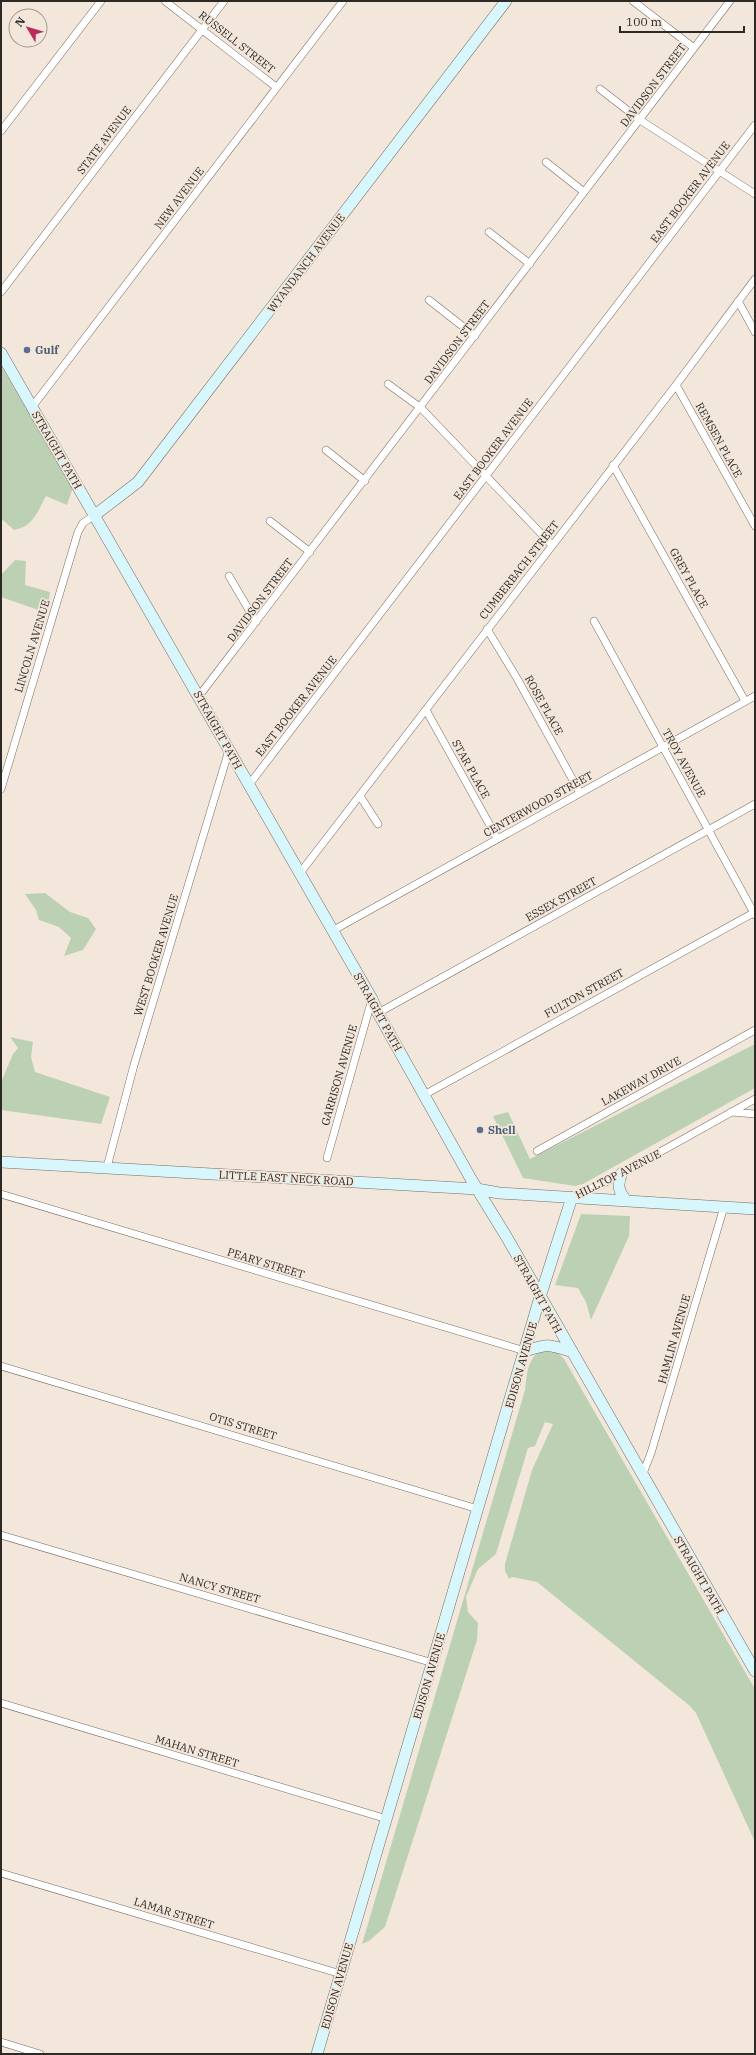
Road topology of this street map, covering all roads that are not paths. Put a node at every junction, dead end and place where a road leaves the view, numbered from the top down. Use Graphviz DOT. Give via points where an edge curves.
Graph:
graph roads {
  1 [pos="100,1"];
  2 [pos="165,1"];
  3 [pos="224,1"];
  4 [pos="343,1"];
  5 [pos="506,1"];
  6 [pos="633,1"];
  7 [pos="730,1"];
  8 [pos="202,30"];
  9 [pos="694,48"];
  10 [pos="276,87"];
  11 [pos="600,89"];
  12 [pos="640,120"];
  13 [pos="755,125"];
  14 [pos="1,131"];
  15 [pos="546,162"];
  16 [pos="720,172"];
  17 [pos="584,192"];
  18 [pos="755,194"];
  19 [pos="489,232"];
  20 [pos="530,264"];
  21 [pos="755,279"];
  22 [pos="1,292"];
  23 [pos="429,300"];
  24 [pos="738,302"];
  25 [pos="755,332"];
  26 [pos="475,336"];
  27 [pos="1,353"];
  28 [pos="388,384"];
  29 [pos="676,385"];
  30 [pos="32,407"];
  31 [pos="421,408"];
  32 [pos="326,450"];
  33 [pos="613,465"];
  34 [pos="486,477"];
  35 [pos="365,481"];
  36 [pos="94,515"];
  37 [pos="270,521"];
  38 [pos="755,526"];
  39 [pos="552,545"];
  40 [pos="310,552"];
  41 [pos="229,576"];
  42 [pos="594,621"];
  43 [pos="256,622"];
  44 [pos="488,629"];
  45 [pos="199,696"];
  46 [pos="755,696"];
  47 [pos="745,702"];
  48 [pos="426,710"];
  49 [pos="662,747"];
  50 [pos="230,749"];
  51 [pos="248,786"];
  52 [pos="1,789"];
  53 [pos="580,793"];
  54 [pos="360,796"];
  55 [pos="755,804"];
  56 [pos="378,824"];
  57 [pos="709,830"];
  58 [pos="497,838"];
  59 [pos="300,873"];
  60 [pos="755,913"];
  61 [pos="332,930"];
  62 [pos="372,999"];
  63 [pos="378,1012"];
  64 [pos="755,1030"];
  65 [pos="424,1095"];
  66 [pos="755,1099"];
  67 [pos="730,1112"];
  68 [pos="755,1114"];
  69 [pos="537,1150"];
  70 [pos="327,1158"];
  71 [pos="1,1162"];
  72 [pos="107,1167"];
  73 [pos="622,1173"];
  74 [pos="477,1189"];
  75 [pos="1,1194"];
  76 [pos="572,1197"];
  77 [pos="626,1200"];
  78 [pos="724,1207"];
  79 [pos="755,1209"];
  80 [pos="540,1297"];
  81 [pos="525,1351"];
  82 [pos="570,1351"];
  83 [pos="1,1366"];
  84 [pos="642,1476"];
  85 [pos="478,1509"];
  86 [pos="1,1535"];
  87 [pos="433,1663"];
  88 [pos="755,1671"];
  89 [pos="1,1703"];
  90 [pos="387,1819"];
  91 [pos="1,1873"];
  92 [pos="341,1974"];
  93 [pos="1,2042"];
  94 [pos="40,2054"];
  95 [pos="317,2054"];
  1 -- 14 [label="street"];
  2 -- 8 [label="street, RUSSELL STREET"];
  3 -- 8 [label="street, STATE AVENUE"];
  4 -- 10 [label="street, NEW AVENUE"];
  5 -- 36 [label="main road, WYANDANCH AVENUE" via="138,482"];
  6 -- 9 [label="street"];
  7 -- 9 [label="street, DAVIDSON STREET"];
  8 -- 10 [label="street, RUSSELL STREET"];
  8 -- 22 [label="street, STATE AVENUE"];
  9 -- 12 [label="street, DAVIDSON STREET"];
  10 -- 30 [label="street, NEW AVENUE"];
  11 -- 12 [label="street"];
  12 -- 16 [label="street"];
  12 -- 17 [label="street, DAVIDSON STREET"];
  13 -- 16 [label="street, EAST BOOKER AVENUE"];
  15 -- 17 [label="street"];
  16 -- 18 [label="street"];
  16 -- 34 [label="street, EAST BOOKER AVENUE"];
  17 -- 20 [label="street, DAVIDSON STREET"];
  19 -- 20 [label="street"];
  20 -- 26 [label="street, DAVIDSON STREET"];
  21 -- 24 [label="street, CUMBERBACH STREET"];
  23 -- 26 [label="street"];
  24 -- 25 [label="street"];
  24 -- 29 [label="street, CUMBERBACH STREET"];
  26 -- 31 [label="street, DAVIDSON STREET"];
  27 -- 30 [label="main road, STRAIGHT PATH"];
  28 -- 31 [label="street"];
  29 -- 33 [label="street, CUMBERBACH STREET"];
  29 -- 38 [label="street, REMSEN PLACE"];
  30 -- 36 [label="main road, STRAIGHT PATH"];
  31 -- 34 [label="street"];
  31 -- 35 [label="street, DAVIDSON STREET"];
  32 -- 35 [label="street"];
  33 -- 39 [label="street, CUMBERBACH STREET"];
  33 -- 47 [label="street, GREY PLACE"];
  34 -- 39 [label="street"];
  34 -- 51 [label="street, EAST BOOKER AVENUE"];
  35 -- 40 [label="street, DAVIDSON STREET"];
  36 -- 45 [label="main road, STRAIGHT PATH"];
  36 -- 52 [label="street, LINCOLN AVENUE" via="83,523 78,532"];
  37 -- 40 [label="street"];
  39 -- 44 [label="street, CUMBERBACH STREET"];
  40 -- 43 [label="street, DAVIDSON STREET"];
  41 -- 43 [label="street"];
  42 -- 49 [label="street, TROY AVENUE"];
  43 -- 45 [label="street, DAVIDSON STREET"];
  44 -- 48 [label="street, CUMBERBACH STREET"];
  44 -- 53 [label="street, ROSE PLACE"];
  45 -- 50 [label="main road, STRAIGHT PATH"];
  46 -- 47 [label="street, CENTERWOOD STREET"];
  47 -- 49 [label="street, CENTERWOOD STREET"];
  48 -- 54 [label="street, CUMBERBACH STREET"];
  48 -- 58 [label="street, STAR PLACE"];
  49 -- 53 [label="street, CENTERWOOD STREET"];
  49 -- 57 [label="street, TROY AVENUE"];
  50 -- 51 [label="main road, STRAIGHT PATH"];
  50 -- 72 [label="street, WEST BOOKER AVENUE" via="137,1057"];
  51 -- 59 [label="main road, STRAIGHT PATH"];
  53 -- 58 [label="street, CENTERWOOD STREET"];
  54 -- 56 [label="street"];
  54 -- 59 [label="street, CUMBERBACH STREET"];
  55 -- 57 [label="street, ESSEX STREET"];
  57 -- 60 [label="street, TROY AVENUE"];
  57 -- 63 [label="street, ESSEX STREET"];
  58 -- 61 [label="street, CENTERWOOD STREET"];
  59 -- 61 [label="main road, STRAIGHT PATH"];
  60 -- 65 [label="street, FULTON STREET"];
  61 -- 62 [label="main road, STRAIGHT PATH"];
  62 -- 63 [label="main road, STRAIGHT PATH"];
  62 -- 70 [label="street, GARRISON AVENUE"];
  63 -- 65 [label="main road, STRAIGHT PATH"];
  64 -- 69 [label="street, LAKEWAY DRIVE"];
  65 -- 74 [label="main road, STRAIGHT PATH"];
  66 -- 67 [label="street, HILLTOP AVENUE"];
  67 -- 68 [label="street"];
  67 -- 73 [label="street, HILLTOP AVENUE"];
  71 -- 72 [label="main road, LITTLE EAST NECK ROAD"];
  72 -- 74 [label="main road, LITTLE EAST NECK ROAD"];
  73 -- 76 [label="street, HILLTOP AVENUE"];
  73 -- 77 [label="main road" via="618,1187"];
  74 -- 76 [label="main road, LITTLE EAST NECK ROAD" via="499,1193"];
  74 -- 80 [label="main road, STRAIGHT PATH"];
  75 -- 81 [label="street, PEARY STREET"];
  76 -- 77 [label="main road, LITTLE EAST NECK ROAD"];
  76 -- 80 [label="main road, HILLTOP AVENUE"];
  77 -- 78 [label="main road, LITTLE EAST NECK ROAD"];
  78 -- 79 [label="main road, LITTLE EAST NECK ROAD"];
  78 -- 84 [label="street, HAMLIN AVENUE"];
  80 -- 81 [label="main road, EDISON AVENUE"];
  80 -- 82 [label="main road, STRAIGHT PATH"];
  81 -- 82 [label="main road" via="548,1345"];
  81 -- 85 [label="main road, EDISON AVENUE"];
  82 -- 84 [label="main road, STRAIGHT PATH"];
  83 -- 85 [label="street, OTIS STREET"];
  84 -- 88 [label="main road, STRAIGHT PATH"];
  85 -- 87 [label="main road, EDISON AVENUE"];
  86 -- 87 [label="street, NANCY STREET"];
  87 -- 90 [label="main road, EDISON AVENUE"];
  89 -- 90 [label="street, MAHAN STREET"];
  90 -- 92 [label="main road, EDISON AVENUE"];
  91 -- 92 [label="street, LAMAR STREET"];
  92 -- 95 [label="main road, EDISON AVENUE"];
  93 -- 94 [label="street"];
}
